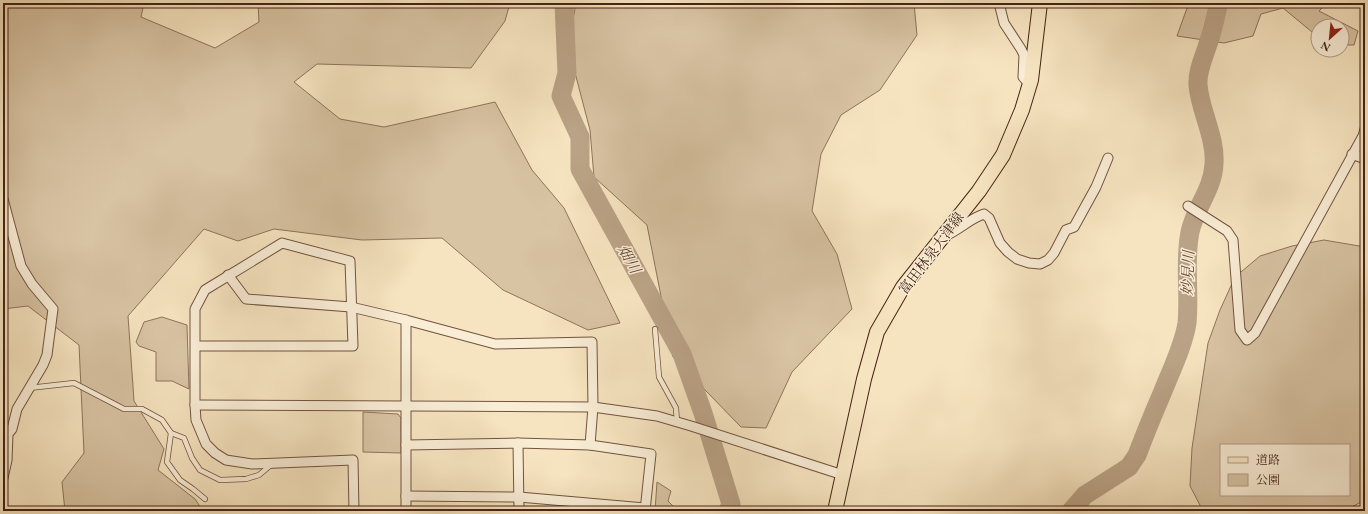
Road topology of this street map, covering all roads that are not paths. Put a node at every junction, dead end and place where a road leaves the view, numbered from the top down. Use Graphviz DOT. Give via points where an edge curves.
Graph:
graph roads {
  1 [pos="999,3"];
  2 [pos="1040,3"];
  3 [pos="1030,85"];
  4 [pos="1365,129"];
  5 [pos="1352,154"];
  6 [pos="1108,158"];
  7 [pos="1365,159"];
  8 [pos="3,199"];
  9 [pos="1188,206"];
  10 [pos="942,237"];
  11 [pos="228,275"];
  12 [pos="351,307"];
  13 [pos="406,320"];
  14 [pos="655,329"];
  15 [pos="195,346"];
  16 [pos="30,388"];
  17 [pos="195,405"];
  18 [pos="406,406"];
  19 [pos="593,407"];
  20 [pos="677,422"];
  21 [pos="6,433"];
  22 [pos="171,433"];
  23 [pos="518,443"];
  24 [pos="406,445"];
  25 [pos="590,445"];
  26 [pos="273,463"];
  27 [pos="843,475"];
  28 [pos="3,478"];
  29 [pos="406,496"];
  30 [pos="519,497"];
  31 [pos="205,499"];
  32 [pos="645,509"];
  33 [pos="354,511"];
  34 [pos="406,511"];
  35 [pos="519,511"];
  36 [pos="835,511"];
  1 -- 3 [label="street" via="1004,23 1024,55 1023,77"];
  2 -- 3 [label="main road, 富田林泉大津線"];
  3 -- 10 [label="main road, 富田林泉大津線" via="1003,155 979,191"];
  4 -- 5 [label="street"];
  5 -- 7 [label="street"];
  5 -- 9 [label="street" via="1255,332 1247,340 1240,330 1233,240 1227,231"];
  6 -- 10 [label="street" via="1096,187 1074,227 1066,230 1054,253 1040,264 1017,259 1008,252 1000,243 989,218 984,214"];
  8 -- 16 [label="street" via="21,266 53,309 47,355"];
  10 -- 27 [label="main road, 富田林泉大津線" via="903,286 877,332"];
  11 -- 12 [label="street" via="246,298"];
  11 -- 12 [label="street" via="282,243 350,262"];
  11 -- 15 [label="street" via="205,290 195,309"];
  12 -- 13 [label="street"];
  12 -- 15 [label="street" via="353,346"];
  13 -- 18 [label="street"];
  13 -- 19 [label="street" via="495,344 592,342"];
  14 -- 20 [label="lane" via="659,377 676,408"];
  15 -- 17 [label="street"];
  16 -- 21 [label="street" via="18,408 12,429"];
  16 -- 22 [label="lane" via="74,383 124,409 142,409 162,420"];
  17 -- 18 [label="street"];
  17 -- 26 [label="street" via="196,420 206,444 215,454 226,460 252,464"];
  18 -- 19 [label="street"];
  18 -- 24 [label="street"];
  19 -- 20 [label="street" via="657,416"];
  19 -- 25 [label="street"];
  20 -- 27 [label="street"];
  21 -- 28 [label="street" via="7,460"];
  22 -- 26 [label="lane" via="184,438 200,470 220,480 246,479 259,475"];
  22 -- 31 [label="lane" via="167,462 180,480"];
  23 -- 24 [label="street"];
  23 -- 25 [label="street"];
  23 -- 30 [label="street"];
  24 -- 29 [label="street"];
  25 -- 32 [label="street" via="652,454"];
  26 -- 33 [label="street" via="353,460"];
  27 -- 36 [label="main road, 富田林泉大津線"];
  29 -- 30 [label="street"];
  29 -- 34 [label="street"];
  30 -- 32 [label="street"];
  30 -- 35 [label="street"];
}
